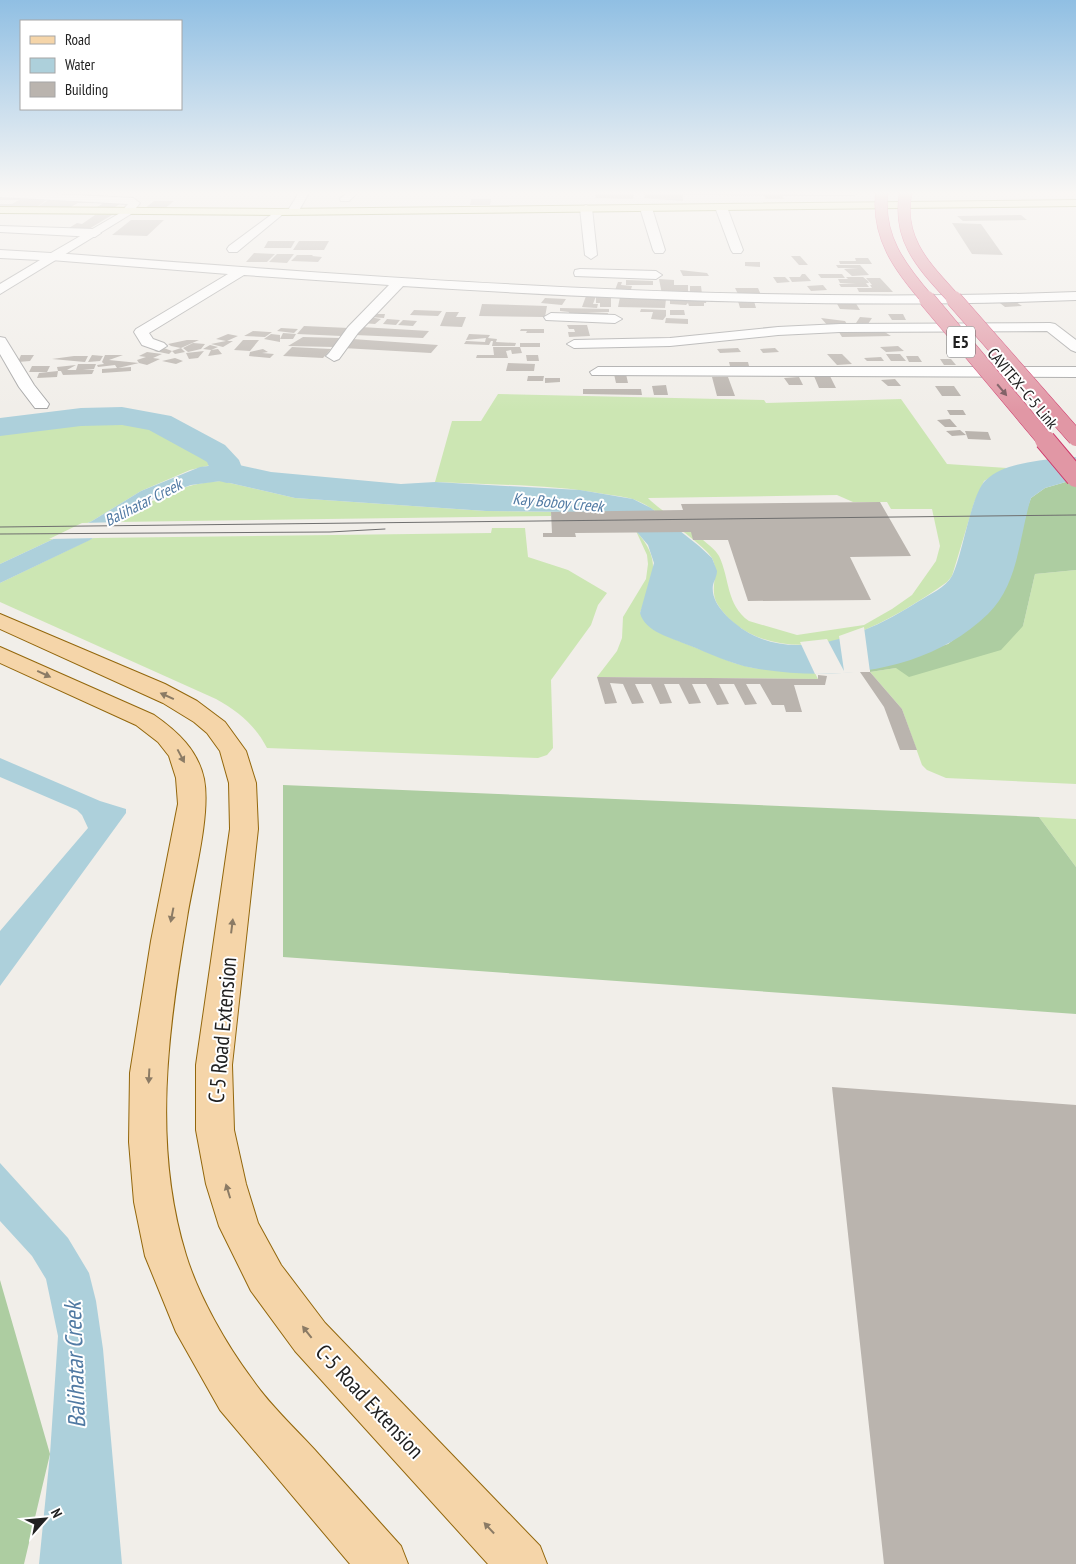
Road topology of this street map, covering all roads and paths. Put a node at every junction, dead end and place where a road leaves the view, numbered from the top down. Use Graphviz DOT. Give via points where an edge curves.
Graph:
graph roads {
  1 [pos="43,264"];
  2 [pos="141,264"];
  3 [pos="657,264"];
  4 [pos="899,264"];
  5 [pos="923,264"];
  6 [pos="240,272"];
  7 [pos="569,273"];
  8 [pos="656,275"];
  9 [pos="505,276"];
  10 [pos="400,281"];
  11 [pos="495,288"];
  12 [pos="0,290"];
  13 [pos="618,294"];
  14 [pos="653,295"];
  15 [pos="1076,296"];
  16 [pos="552,318"];
  17 [pos="0,341"];
  18 [pos="670,342"];
  19 [pos="574,344"];
  20 [pos="159,346"];
  21 [pos="1076,347"];
  22 [pos="334,356"];
  23 [pos="598,372"];
  24 [pos="684,372"];
  25 [pos="1076,372"];
  26 [pos="41,404"];
  27 [pos="1076,438"];
  28 [pos="1076,477"];
  29 [pos="0,621"];
  30 [pos="0,654"];
  31 [pos="383,1564"];
  32 [pos="522,1564"];
  1 -- 12 [label="street"];
  2 -- 6 [label="street"];
  3 -- 8 [label="street"];
  4 -- 28 [label="highway, CAVITEX–C-5 Link / E5, one-way, bridge"];
  5 -- 27 [label="highway, CAVITEX–C-5 Link / E5, bridge"];
  6 -- 10 [label="street"];
  6 -- 20 [label="street" via="141,332 147,342"];
  7 -- 8 [label="street"];
  8 -- 14 [label="street"];
  9 -- 11 [label="street"];
  10 -- 11 [label="street"];
  10 -- 22 [label="street" via="353,330"];
  11 -- 13 [label="street"];
  13 -- 14 [label="street"];
  13 -- 16 [label="street" via="614,312 616,324"];
  14 -- 15 [label="street" via="796,298"];
  17 -- 26 [label="street"];
  18 -- 19 [label="street"];
  18 -- 21 [label="street" via="840,328 1050,327"];
  18 -- 24 [label="street"];
  23 -- 24 [label="street"];
  24 -- 25 [label="street"];
  32 -- 29 [label="main road, C-5 Road Extension, one-way" via="310,1337 266,1278 239,1226 215,1130 214,1065 244,829 245,798 238,764 227,741 206,720 175,700"];
  30 -- 31 [label="main road, one-way" via="145,720 167,736 182,755 190,778 192,804 167,941 148,1073 148,1142 154,1202 166,1256 191,1318 236,1396"];
}
